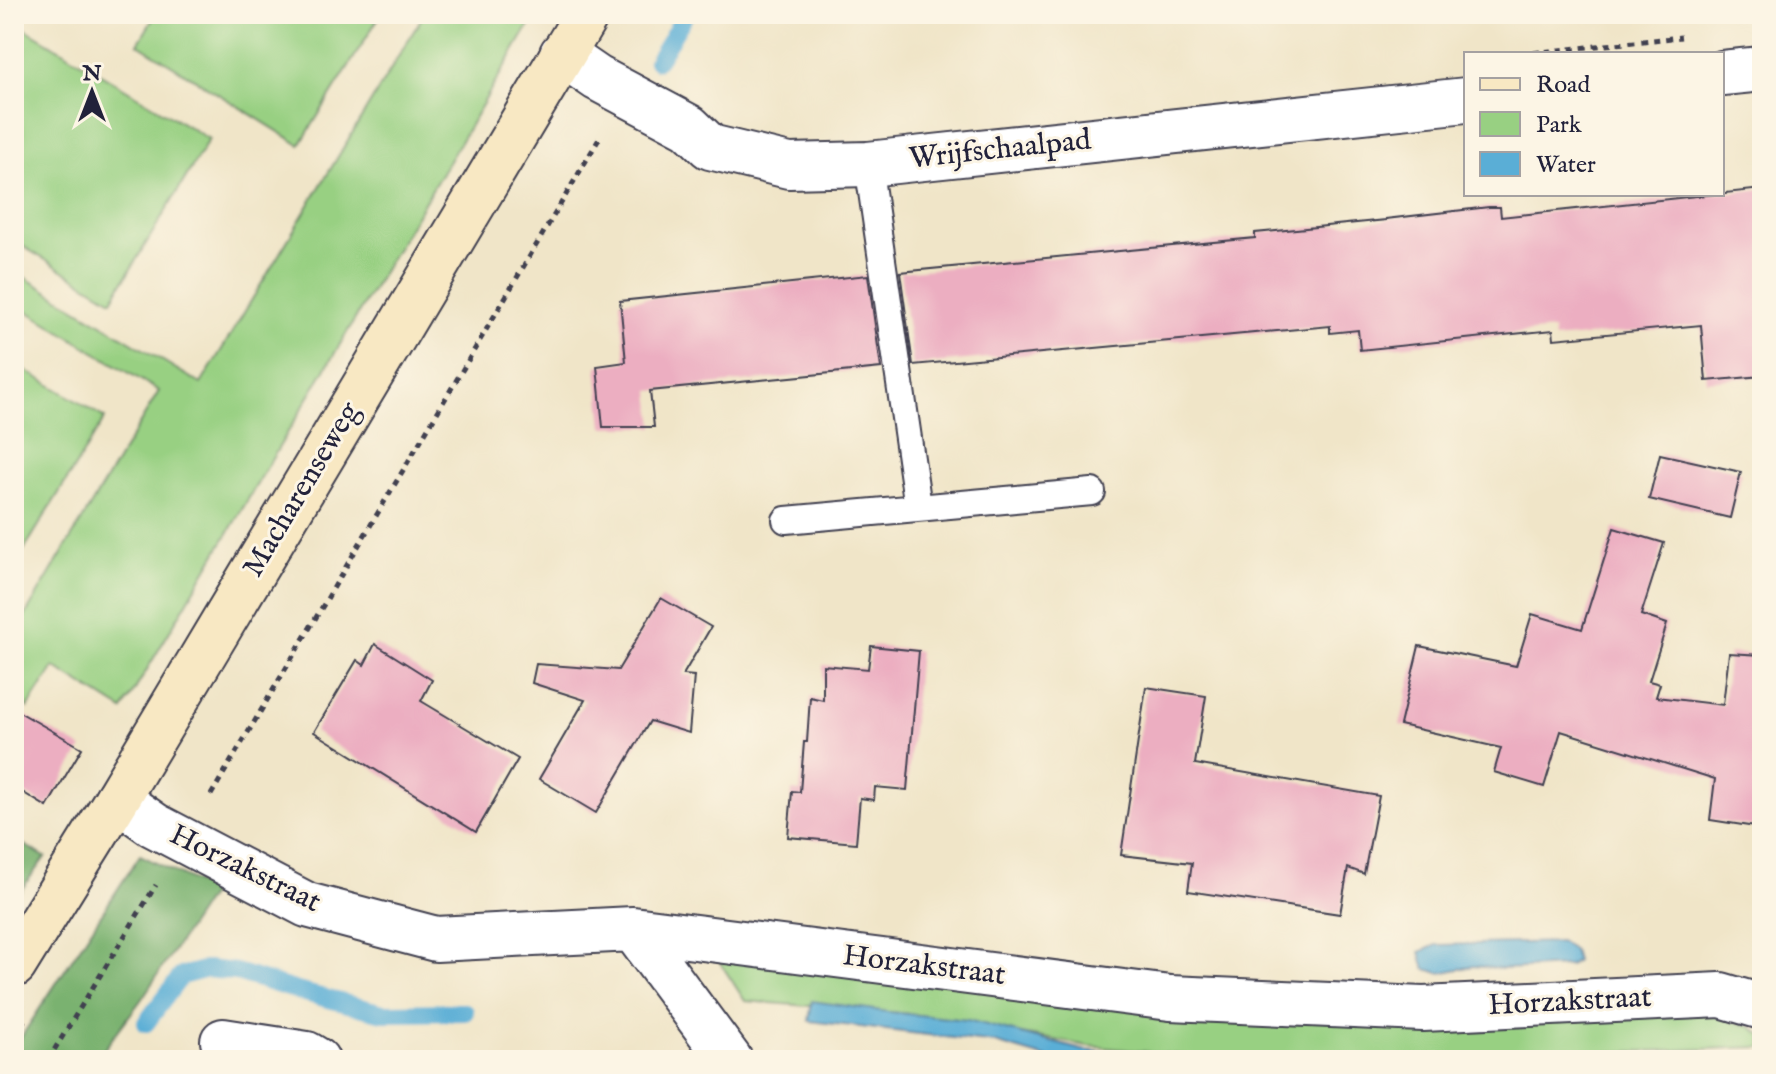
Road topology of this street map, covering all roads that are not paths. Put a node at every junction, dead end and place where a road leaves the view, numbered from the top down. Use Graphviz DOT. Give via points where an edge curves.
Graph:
graph roads {
  1 [pos="587,14"];
  2 [pos="562,54"];
  3 [pos="1762,69"];
  4 [pos="1724,73"];
  5 [pos="1464,100"];
  6 [pos="868,164"];
  7 [pos="1092,492"];
  8 [pos="918,507"];
  9 [pos="786,520"];
  10 [pos="117,799"];
  11 [pos="633,929"];
  12 [pos="14,965"];
  13 [pos="1762,1007"];
  14 [pos="223,1041"];
  15 [pos="317,1060"];
  16 [pos="730,1060"];
  1 -- 2 [label="street, Macharenseweg"];
  2 -- 6 [label="street, Wrijfschaalpad" via="689,127 710,147 789,166"];
  2 -- 10 [label="street, Macharenseweg"];
  3 -- 4 [label="street"];
  5 -- 6 [label="street, Wrijfschaalpad"];
  6 -- 8 [label="lane"];
  7 -- 8 [label="lane"];
  8 -- 9 [label="lane"];
  10 -- 11 [label="street, Horzakstraat" via="154,825 307,905 436,939"];
  10 -- 12 [label="street, Macharenseweg"];
  11 -- 13 [label="street, Horzakstraat" via="1170,998 1423,1009 1721,995"];
  11 -- 16 [label="street"];
  14 -- 15 [label="street"];
}
